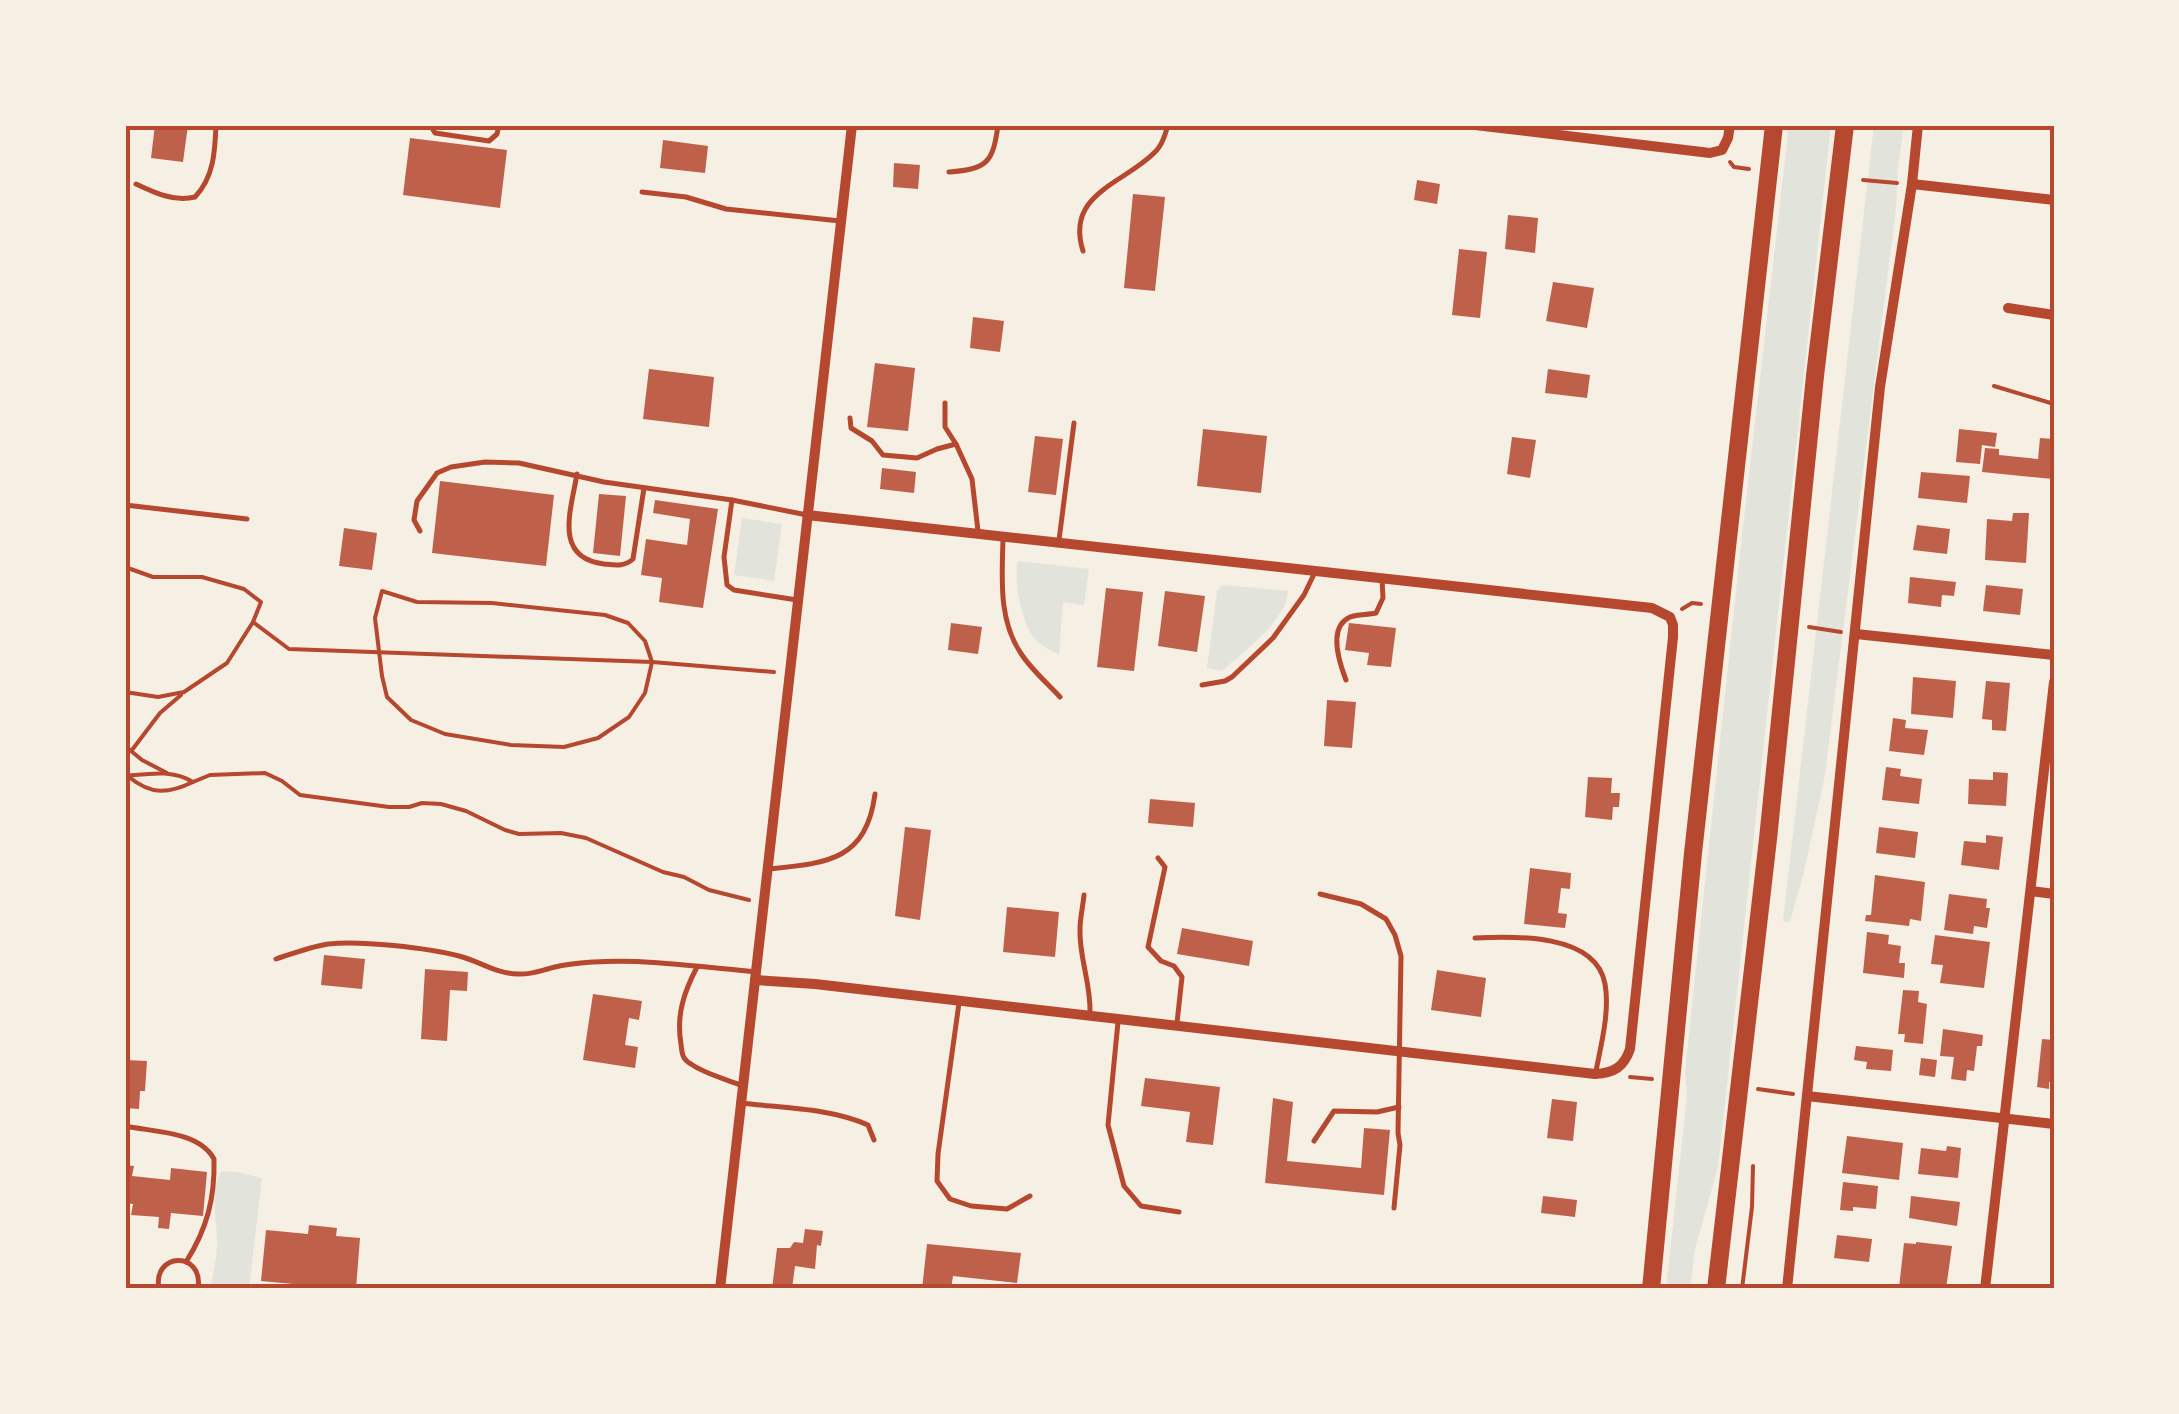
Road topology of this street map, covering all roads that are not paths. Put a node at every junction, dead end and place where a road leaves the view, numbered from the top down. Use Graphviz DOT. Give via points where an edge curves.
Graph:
graph roads {
  1 [pos="216,125"];
  2 [pos="430,125"];
  3 [pos="499,125"];
  4 [pos="852,125"];
  5 [pos="998,125"];
  6 [pos="1168,125"];
  7 [pos="1475,125"];
  8 [pos="1730,125"];
  9 [pos="1774,125"];
  10 [pos="1845,125"];
  11 [pos="1918,125"];
  12 [pos="1522,128"];
  13 [pos="949,172"];
  14 [pos="136,184"];
  15 [pos="1912,184"];
  16 [pos="642,192"];
  17 [pos="2054,200"];
  18 [pos="840,222"];
  19 [pos="1082,251"];
  20 [pos="2054,300"];
  21 [pos="2008,308"];
  22 [pos="2053,315"];
  23 [pos="946,403"];
  24 [pos="850,418"];
  25 [pos="1074,423"];
  26 [pos="956,444"];
  27 [pos="576,474"];
  28 [pos="644,488"];
  29 [pos="732,500"];
  30 [pos="125,505"];
  31 [pos="807,515"];
  32 [pos="246,518"];
  33 [pos="420,531"];
  34 [pos="978,534"];
  35 [pos="1004,537"];
  36 [pos="1059,544"];
  37 [pos="1316,572"];
  38 [pos="1382,579"];
  39 [pos="797,600"];
  40 [pos="1856,634"];
  41 [pos="2054,656"];
  42 [pos="1346,680"];
  43 [pos="2054,682"];
  44 [pos="1202,685"];
  45 [pos="1060,697"];
  46 [pos="874,794"];
  47 [pos="1158,858"];
  48 [pos="767,870"];
  49 [pos="2031,891"];
  50 [pos="1320,894"];
  51 [pos="2054,894"];
  52 [pos="1084,895"];
  53 [pos="1475,938"];
  54 [pos="276,958"];
  55 [pos="697,967"];
  56 [pos="755,976"];
  57 [pos="959,1001"];
  58 [pos="1090,1016"];
  59 [pos="1118,1019"];
  60 [pos="1177,1026"];
  61 [pos="1398,1051"];
  62 [pos="1596,1074"];
  63 [pos="743,1086"];
  64 [pos="1808,1096"];
  65 [pos="741,1103"];
  66 [pos="1399,1107"];
  67 [pos="2006,1118"];
  68 [pos="2054,1124"];
  69 [pos="125,1126"];
  70 [pos="874,1140"];
  71 [pos="1314,1141"];
  72 [pos="1030,1196"];
  73 [pos="1394,1208"];
  74 [pos="1179,1212"];
  75 [pos="186,1262"];
  76 [pos="159,1289"];
  77 [pos="198,1289"];
  78 [pos="720,1289"];
  79 [pos="1651,1289"];
  80 [pos="1716,1289"];
  81 [pos="1787,1289"];
  82 [pos="1984,1289"];
  1 -- 14 [label="lane" via="211,169 196,197 174,198"];
  2 -- 3 [label="lane" via="435,133 488,141"];
  4 -- 18 [label="street"];
  5 -- 13 [label="lane" via="987,162"];
  6 -- 19 [label="lane" via="1154,153 1083,210"];
  7 -- 12 [label="street"];
  8 -- 12 [label="street" via="1716,152"];
  9 -- 79 [label="main road" via="1692,853"];
  10 -- 80 [label="main road"];
  11 -- 15 [label="street"];
  15 -- 17 [label="street"];
  15 -- 40 [label="street" via="1880,387"];
  16 -- 18 [label="lane"];
  18 -- 31 [label="street"];
  20 -- 22 [label="street"];
  21 -- 22 [label="street"];
  23 -- 26 [label="lane" via="945,428"];
  24 -- 26 [label="lane" via="850,428 884,454 916,458"];
  25 -- 36 [label="lane"];
  26 -- 34 [label="lane" via="972,479"];
  27 -- 28 [label="lane"];
  27 -- 28 [label="lane" via="570,542 590,562 633,560"];
  27 -- 33 [label="lane" via="520,462 451,467 437,473 417,502"];
  28 -- 29 [label="lane"];
  29 -- 31 [label="lane"];
  29 -- 39 [label="lane" via="726,585"];
  30 -- 32 [label="lane"];
  31 -- 34 [label="street"];
  31 -- 39 [label="street"];
  34 -- 35 [label="street"];
  35 -- 36 [label="street"];
  35 -- 45 [label="lane" via="1002,584 1012,639"];
  36 -- 37 [label="street"];
  37 -- 38 [label="street"];
  37 -- 44 [label="lane" via="1273,638 1232,677"];
  38 -- 42 [label="lane" via="1376,613 1344,620 1337,632"];
  38 -- 62 [label="street" via="1652,608 1671,621 1630,1049 1618,1069"];
  39 -- 48 [label="street"];
  40 -- 41 [label="street"];
  40 -- 64 [label="street"];
  43 -- 49 [label="street"];
  46 -- 48 [label="lane" via="862,837 842,854"];
  47 -- 60 [label="lane" via="1165,867 1148,947 1182,978"];
  48 -- 56 [label="street"];
  49 -- 51 [label="street"];
  49 -- 67 [label="street"];
  50 -- 61 [label="lane" via="1362,904 1386,919 1395,935 1401,956"];
  52 -- 58 [label="lane" via="1080,928"];
  53 -- 62 [label="lane" via="1513,936 1590,956 1605,984"];
  54 -- 55 [label="lane" via="333,943 446,953 519,974 597,962"];
  55 -- 56 [label="lane"];
  55 -- 63 [label="lane" via="680,1008 683,1058"];
  56 -- 57 [label="street"];
  56 -- 63 [label="street"];
  57 -- 58 [label="street"];
  57 -- 72 [label="lane" via="937,1181 950,1199 971,1206 1007,1209"];
  58 -- 59 [label="street"];
  59 -- 60 [label="street"];
  59 -- 74 [label="lane" via="1108,1125 1124,1186 1141,1206"];
  60 -- 61 [label="street"];
  61 -- 62 [label="street"];
  61 -- 66 [label="lane"];
  63 -- 65 [label="street"];
  64 -- 67 [label="street"];
  64 -- 81 [label="street"];
  65 -- 70 [label="lane" via="856,1120 868,1125"];
  65 -- 78 [label="street"];
  66 -- 71 [label="lane" via="1334,1112"];
  66 -- 73 [label="lane"];
  67 -- 68 [label="street"];
  67 -- 82 [label="street"];
  69 -- 75 [label="lane" via="186,1138 214,1159 208,1218"];
  75 -- 76 [label="lane" via="161,1268"];
  75 -- 77 [label="lane" via="196,1270"];
}
